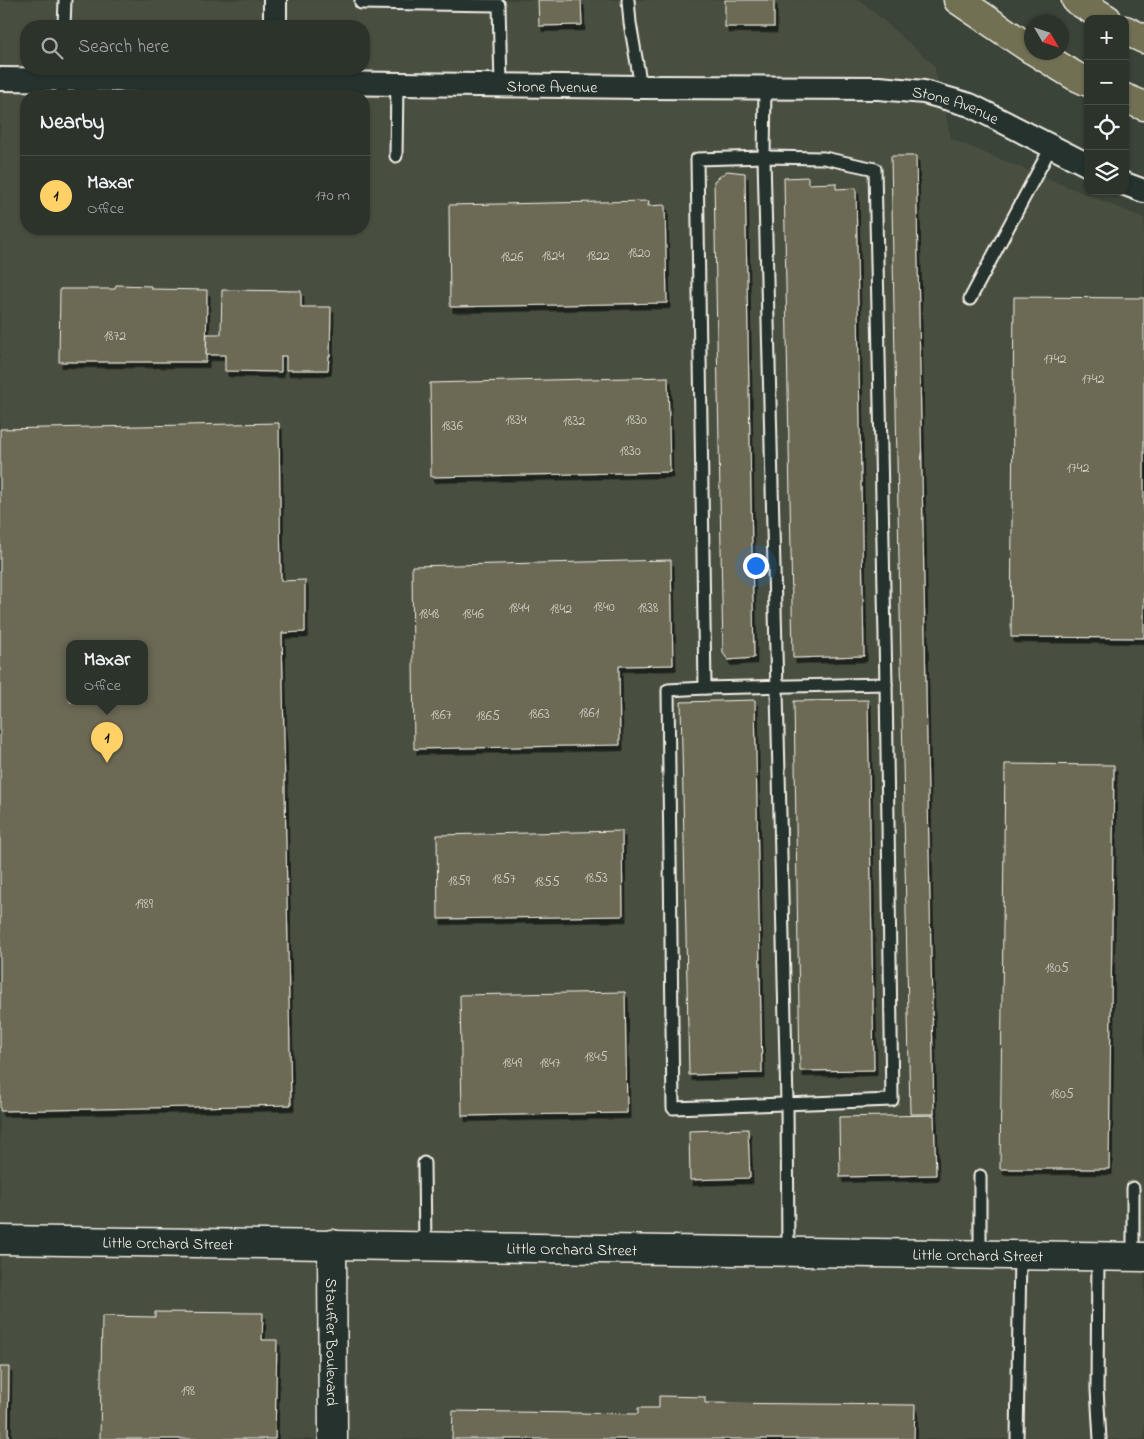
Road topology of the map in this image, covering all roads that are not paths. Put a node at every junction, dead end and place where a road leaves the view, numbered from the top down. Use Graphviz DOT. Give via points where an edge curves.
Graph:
graph roads {
  1 [pos="65,0"];
  2 [pos="275,0"];
  3 [pos="361,0"];
  4 [pos="628,0"];
  5 [pos="958,0"];
  6 [pos="1076,0"];
  7 [pos="1100,15"];
  8 [pos="64,20"];
  9 [pos="276,20"];
  10 [pos="1129,32"];
  11 [pos="1144,39"];
  12 [pos="1024,45"];
  13 [pos="1049,60"];
  14 [pos="276,75"];
  15 [pos="0,79"];
  16 [pos="1084,80"];
  17 [pos="62,81"];
  18 [pos="398,83"];
  19 [pos="501,84"];
  20 [pos="641,87"];
  21 [pos="766,87"];
  22 [pos="1129,100"];
  23 [pos="1144,106"];
  24 [pos="1051,147"];
  25 [pos="396,156"];
  26 [pos="764,157"];
  27 [pos="1084,163"];
  28 [pos="1129,185"];
  29 [pos="1144,191"];
  30 [pos="970,298"];
  31 [pos="886,684"];
  32 [pos="776,685"];
  33 [pos="705,688"];
  34 [pos="787,1103"];
  35 [pos="424,1163"];
  36 [pos="980,1176"];
  37 [pos="1133,1188"];
  38 [pos="0,1240"];
  39 [pos="332,1244"];
  40 [pos="425,1246"];
  41 [pos="788,1251"];
  42 [pos="980,1254"];
  43 [pos="1020,1255"];
  44 [pos="1098,1257"];
  45 [pos="1138,1257"];
  46 [pos="333,1439"];
  47 [pos="1017,1439"];
  48 [pos="1100,1439"];
  1 -- 8 [label="lane"];
  2 -- 9 [label="street"];
  3 -- 19 [label="lane" via="361,3 499,5"];
  4 -- 20 [label="lane"];
  5 -- 12 [label="main road"];
  6 -- 7 [label="main road"];
  10 -- 11 [label="main road"];
  13 -- 16 [label="main road"];
  14 -- 17 [label="street, Stone Avenue"];
  14 -- 18 [label="street, Stone Avenue"];
  15 -- 17 [label="street, Stone Avenue"];
  18 -- 19 [label="street, Stone Avenue"];
  18 -- 25 [label="lane"];
  19 -- 20 [label="street, Stone Avenue"];
  20 -- 21 [label="street, Stone Avenue"];
  21 -- 24 [label="street, Stone Avenue" via="879,88 924,92 970,105"];
  21 -- 26 [label="lane"];
  22 -- 23 [label="main road"];
  24 -- 27 [label="street, Stone Avenue"];
  24 -- 30 [label="lane"];
  26 -- 31 [label="lane" via="824,158 875,169"];
  26 -- 32 [label="lane"];
  26 -- 33 [label="lane" via="697,159"];
  28 -- 29 [label="street"];
  31 -- 32 [label="lane"];
  31 -- 34 [label="lane" via="892,1100"];
  32 -- 33 [label="lane"];
  32 -- 34 [label="lane"];
  33 -- 34 [label="lane" via="668,690 672,1108"];
  34 -- 41 [label="lane"];
  35 -- 40 [label="lane"];
  36 -- 42 [label="lane"];
  37 -- 45 [label="lane"];
  38 -- 39 [label="street, Little Orchard Street"];
  39 -- 40 [label="street, Little Orchard Street"];
  39 -- 46 [label="street, Stauffer Boulevard"];
  40 -- 41 [label="street, Little Orchard Street"];
  41 -- 42 [label="street, Little Orchard Street"];
  42 -- 43 [label="street, Little Orchard Street"];
  43 -- 44 [label="street, Little Orchard Street"];
  43 -- 47 [label="lane"];
  44 -- 45 [label="street, Little Orchard Street"];
  44 -- 48 [label="lane"];
}
